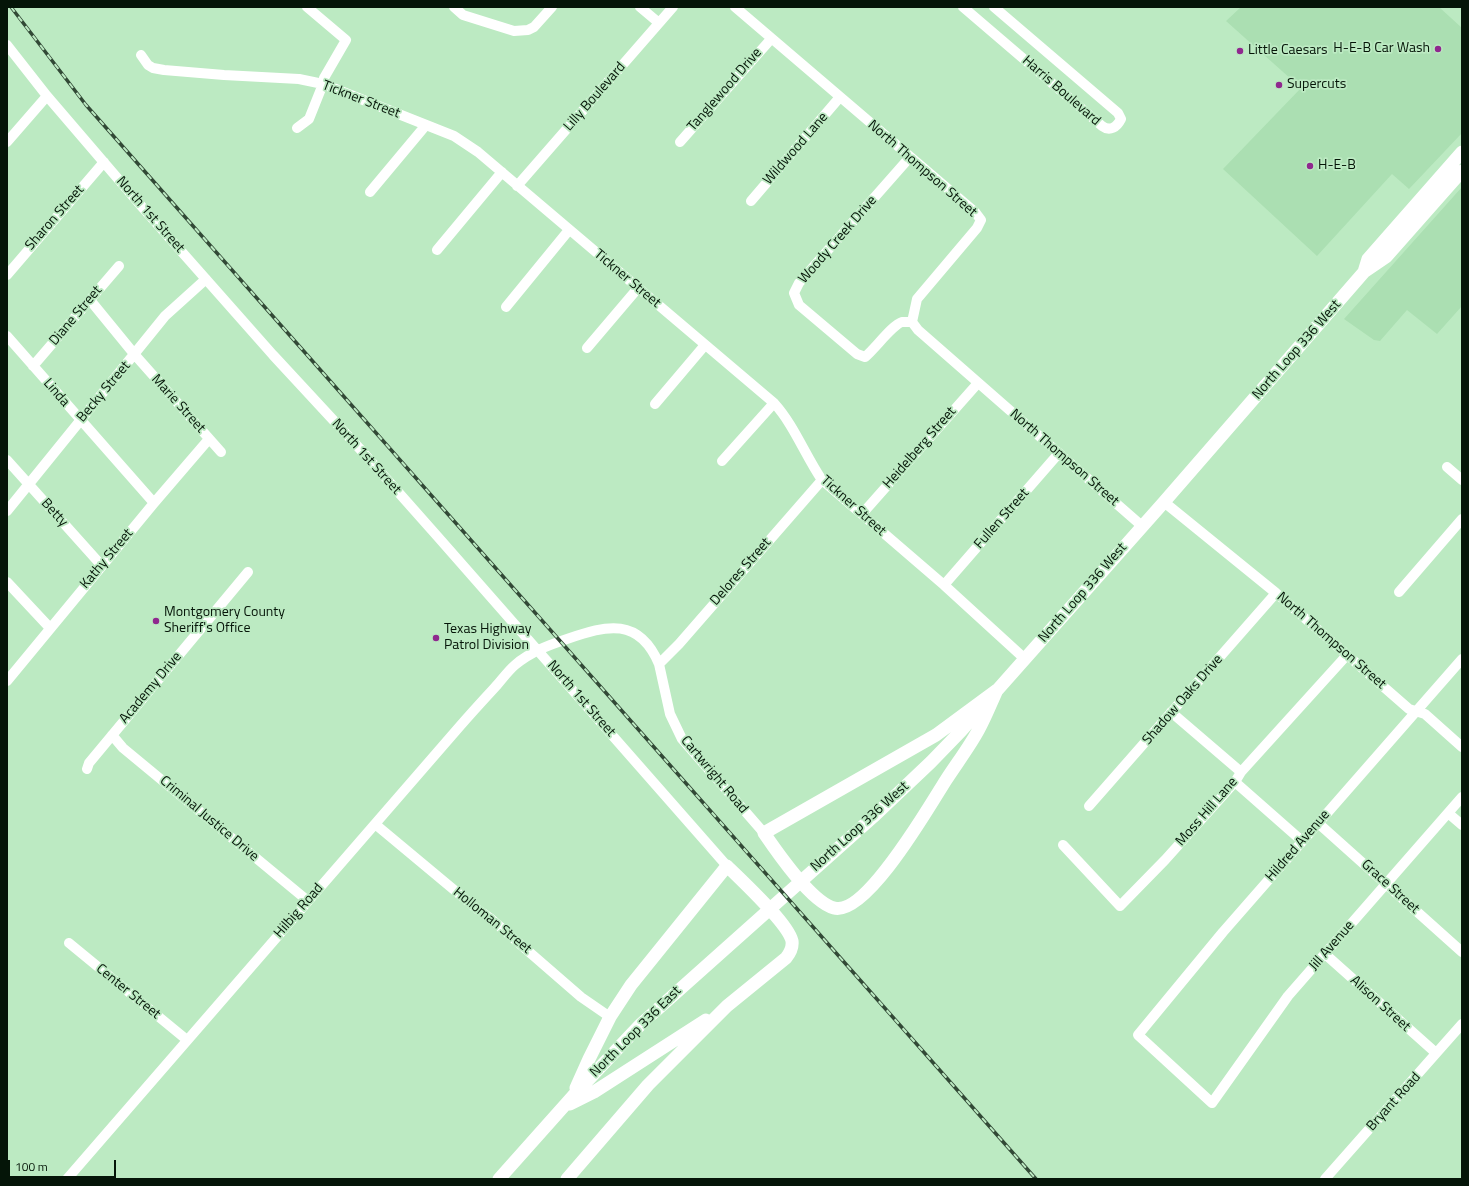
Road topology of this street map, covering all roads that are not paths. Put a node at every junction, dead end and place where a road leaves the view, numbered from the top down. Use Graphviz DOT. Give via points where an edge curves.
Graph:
graph roads {
  1 [pos="307,7"];
  2 [pos="454,7"];
  3 [pos="552,7"];
  4 [pos="640,7"];
  5 [pos="673,7"];
  6 [pos="735,7"];
  7 [pos="963,7"];
  8 [pos="994,7"];
  9 [pos="659,23"];
  10 [pos="771,39"];
  11 [pos="7,45"];
  12 [pos="141,55"];
  13 [pos="323,84"];
  14 [pos="47,96"];
  15 [pos="840,97"];
  16 [pos="426,126"];
  17 [pos="297,128"];
  18 [pos="7,142"];
  19 [pos="680,142"];
  20 [pos="1462,152"];
  21 [pos="910,157"];
  22 [pos="104,162"];
  23 [pos="1446,170"];
  24 [pos="1462,171"];
  25 [pos="502,172"];
  26 [pos="518,186"];
  27 [pos="370,192"];
  28 [pos="1425,194"];
  29 [pos="1438,199"];
  30 [pos="751,201"];
  31 [pos="569,230"];
  32 [pos="1402,238"];
  33 [pos="437,250"];
  34 [pos="118,266"];
  35 [pos="1364,272"];
  36 [pos="7,275"];
  37 [pos="206,279"];
  38 [pos="638,288"];
  39 [pos="90,300"];
  40 [pos="506,307"];
  41 [pos="912,322"];
  42 [pos="7,336"];
  43 [pos="706,345"];
  44 [pos="587,348"];
  45 [pos="135,355"];
  46 [pos="33,366"];
  47 [pos="978,383"];
  48 [pos="774,403"];
  49 [pos="655,404"];
  50 [pos="80,420"];
  51 [pos="209,439"];
  52 [pos="221,452"];
  53 [pos="1060,453"];
  54 [pos="7,460"];
  55 [pos="722,461"];
  56 [pos="1448,467"];
  57 [pos="822,480"];
  58 [pos="1462,480"];
  59 [pos="28,484"];
  60 [pos="1164,502"];
  61 [pos="154,503"];
  62 [pos="7,511"];
  63 [pos="862,514"];
  64 [pos="1462,519"];
  65 [pos="1142,526"];
  66 [pos="102,566"];
  67 [pos="248,572"];
  68 [pos="7,582"];
  69 [pos="944,585"];
  70 [pos="1398,592"];
  71 [pos="1276,593"];
  72 [pos="50,628"];
  73 [pos="538,650"];
  74 [pos="1347,655"];
  75 [pos="1025,659"];
  76 [pos="1462,660"];
  77 [pos="659,664"];
  78 [pos="7,681"];
  79 [pos="997,690"];
  80 [pos="1417,711"];
  81 [pos="1171,712"];
  82 [pos="112,735"];
  83 [pos="1462,748"];
  84 [pos="87,769"];
  85 [pos="1241,772"];
  86 [pos="1235,782"];
  87 [pos="1462,797"];
  88 [pos="1089,806"];
  89 [pos="1448,812"];
  90 [pos="375,824"];
  91 [pos="1318,824"];
  92 [pos="1462,825"];
  93 [pos="764,833"];
  94 [pos="1302,841"];
  95 [pos="1063,845"];
  96 [pos="727,866"];
  97 [pos="1386,884"];
  98 [pos="783,896"];
  99 [pos="308,901"];
  100 [pos="69,944"];
  101 [pos="1462,952"];
  102 [pos="1325,954"];
  103 [pos="727,1006"];
  104 [pos="610,1017"];
  105 [pos="1462,1024"];
  106 [pos="187,1040"];
  107 [pos="1436,1053"];
  108 [pos="573,1096"];
  109 [pos="1212,1103"];
  110 [pos="562,1108"];
  111 [pos="67,1179"];
  112 [pos="499,1179"];
  113 [pos="567,1179"];
  114 [pos="1325,1179"];
  1 -- 13 [label="street" via="346,40"];
  2 -- 3 [label="street" via="463,15 514,31 534,27"];
  4 -- 9 [label="street"];
  5 -- 9 [label="street, Lilly Boulevard"];
  6 -- 10 [label="street, North Thompson Street"];
  7 -- 8 [label="street, Harris Boulevard" via="1105,129 1112,129 1118,125 1118,113"];
  9 -- 26 [label="street, Lilly Boulevard"];
  10 -- 15 [label="street, North Thompson Street"];
  10 -- 19 [label="street, Tanglewood Drive"];
  11 -- 14 [label="street, North 1st Street"];
  12 -- 13 [label="street, Tickner Street" via="148,65 164,70 299,79"];
  13 -- 16 [label="street, Tickner Street"];
  13 -- 17 [label="street" via="309,118"];
  14 -- 18 [label="street"];
  14 -- 22 [label="street, North 1st Street"];
  15 -- 21 [label="street, North Thompson Street"];
  15 -- 30 [label="street, Wildwood Lane"];
  16 -- 25 [label="street, Tickner Street" via="466,143"];
  16 -- 27 [label="street"];
  20 -- 23 [label="main road, North Loop 336 West"];
  21 -- 41 [label="street, North Thompson Street" via="975,212 981,220 917,299"];
  21 -- 41 [label="street, Woody Creek Drive" via="799,283 794,293 799,305 865,358 893,327 901,322"];
  22 -- 36 [label="street, Sharon Street"];
  22 -- 37 [label="street, North 1st Street"];
  23 -- 28 [label="main road, North Loop 336 West"];
  23 -- 29 [label="main road"];
  24 -- 29 [label="main road, North Loop 336 West"];
  25 -- 26 [label="street, Tickner Street"];
  25 -- 33 [label="street"];
  26 -- 31 [label="street, Tickner Street"];
  28 -- 32 [label="main road" via="1427,202 1404,228"];
  28 -- 35 [label="main road, North Loop 336 West" via="1368,259"];
  29 -- 32 [label="main road, North Loop 336 West"];
  31 -- 38 [label="street, Tickner Street"];
  31 -- 40 [label="street"];
  32 -- 35 [label="main road, North Loop 336 West" via="1386,257"];
  34 -- 39 [label="street, Diane Street"];
  35 -- 60 [label="main road, North Loop 336 West"];
  37 -- 45 [label="street, Becky Street" via="165,316"];
  37 -- 73 [label="street, North 1st Street"];
  38 -- 43 [label="street, Tickner Street"];
  38 -- 44 [label="street"];
  39 -- 45 [label="street, Marie Street"];
  39 -- 46 [label="street, Diane Street"];
  41 -- 47 [label="street, North Thompson Street"];
  42 -- 46 [label="street, Linda"];
  43 -- 48 [label="street, Tickner Street"];
  43 -- 49 [label="street"];
  45 -- 50 [label="street, Becky Street"];
  45 -- 51 [label="street, Marie Street"];
  46 -- 50 [label="street, Linda"];
  47 -- 53 [label="street, North Thompson Street"];
  47 -- 63 [label="street, Heidelberg Street"];
  48 -- 55 [label="street"];
  48 -- 57 [label="street, Tickner Street" via="784,414"];
  50 -- 59 [label="street, Becky Street"];
  50 -- 61 [label="street, Linda"];
  51 -- 52 [label="street, Marie Street"];
  51 -- 61 [label="street, Kathy Street"];
  53 -- 65 [label="street, North Thompson Street"];
  53 -- 69 [label="street, Fullen Street"];
  54 -- 59 [label="street, Betty"];
  56 -- 58 [label="street"];
  57 -- 63 [label="street, Tickner Street"];
  57 -- 77 [label="street, Delores Street"];
  59 -- 62 [label="street, Becky Street"];
  59 -- 66 [label="street, Betty"];
  60 -- 65 [label="main road, North Loop 336 West"];
  60 -- 71 [label="street, North Thompson Street"];
  61 -- 66 [label="street, Kathy Street"];
  63 -- 69 [label="street, Tickner Street"];
  64 -- 70 [label="street"];
  65 -- 75 [label="main road, North Loop 336 West"];
  66 -- 72 [label="street, Kathy Street"];
  67 -- 82 [label="street, Academy Drive"];
  68 -- 72 [label="street"];
  69 -- 75 [label="street, Tickner Street"];
  71 -- 74 [label="street, North Thompson Street"];
  71 -- 81 [label="street, Shadow Oaks Drive"];
  72 -- 78 [label="street, Kathy Street"];
  73 -- 77 [label="street, Cartwright Road" via="590,631 621,629 644,639"];
  73 -- 90 [label="street, Hilbig Road" via="515,665"];
  73 -- 96 [label="street, North 1st Street"];
  74 -- 80 [label="street, North Thompson Street" via="1409,709"];
  74 -- 85 [label="street, Moss Hill Lane"];
  75 -- 79 [label="main road, North Loop 336 West"];
  76 -- 80 [label="street, Hildred Avenue"];
  77 -- 93 [label="street, Cartwright Road" via="670,714 682,739"];
  79 -- 93 [label="main road" via="936,735"];
  79 -- 93 [label="main road" via="979,730 906,843 881,876 854,903 834,908 826,905 790,870"];
  79 -- 98 [label="main road, North Loop 336 West" via="931,762"];
  80 -- 83 [label="street, North Thompson Street" via="1425,714"];
  80 -- 91 [label="street, Hildred Avenue"];
  81 -- 85 [label="street"];
  81 -- 88 [label="street, Shadow Oaks Drive"];
  82 -- 84 [label="street, Academy Drive"];
  82 -- 99 [label="street, Criminal Justice Drive" via="123,748"];
  85 -- 86 [label="street, Moss Hill Lane"];
  86 -- 94 [label="street"];
  86 -- 95 [label="street, Moss Hill Lane" via="1120,906"];
  87 -- 89 [label="street, Jill Avenue"];
  89 -- 92 [label="street"];
  89 -- 97 [label="street, Jill Avenue"];
  90 -- 99 [label="street, Hilbig Road"];
  90 -- 104 [label="street, Holloman Street" via="581,997"];
  91 -- 94 [label="street, Hildred Avenue"];
  91 -- 97 [label="street, Grace Street"];
  94 -- 109 [label="street, Hildred Avenue" via="1138,1035"];
  96 -- 103 [label="main road" via="756,894 785,928 792,945 786,958"];
  96 -- 104 [label="main road" via="631,985"];
  97 -- 101 [label="street, Grace Street"];
  97 -- 102 [label="street, Jill Avenue"];
  98 -- 108 [label="main road, North Loop 336 East" via="641,1024"];
  99 -- 106 [label="street, Hilbig Road"];
  100 -- 106 [label="street, Center Street"];
  102 -- 107 [label="street, Alison Street"];
  102 -- 109 [label="street, Jill Avenue" via="1288,996"];
  103 -- 110 [label="main road" via="594,1092"];
  103 -- 113 [label="main road" via="648,1085"];
  104 -- 108 [label="main road"];
  105 -- 107 [label="street, Bryant Road"];
  106 -- 111 [label="street, Hilbig Road"];
  107 -- 114 [label="street, Bryant Road"];
  108 -- 110 [label="main road, North Loop 336 East"];
  110 -- 112 [label="main road, North Loop 336 East"];
}
